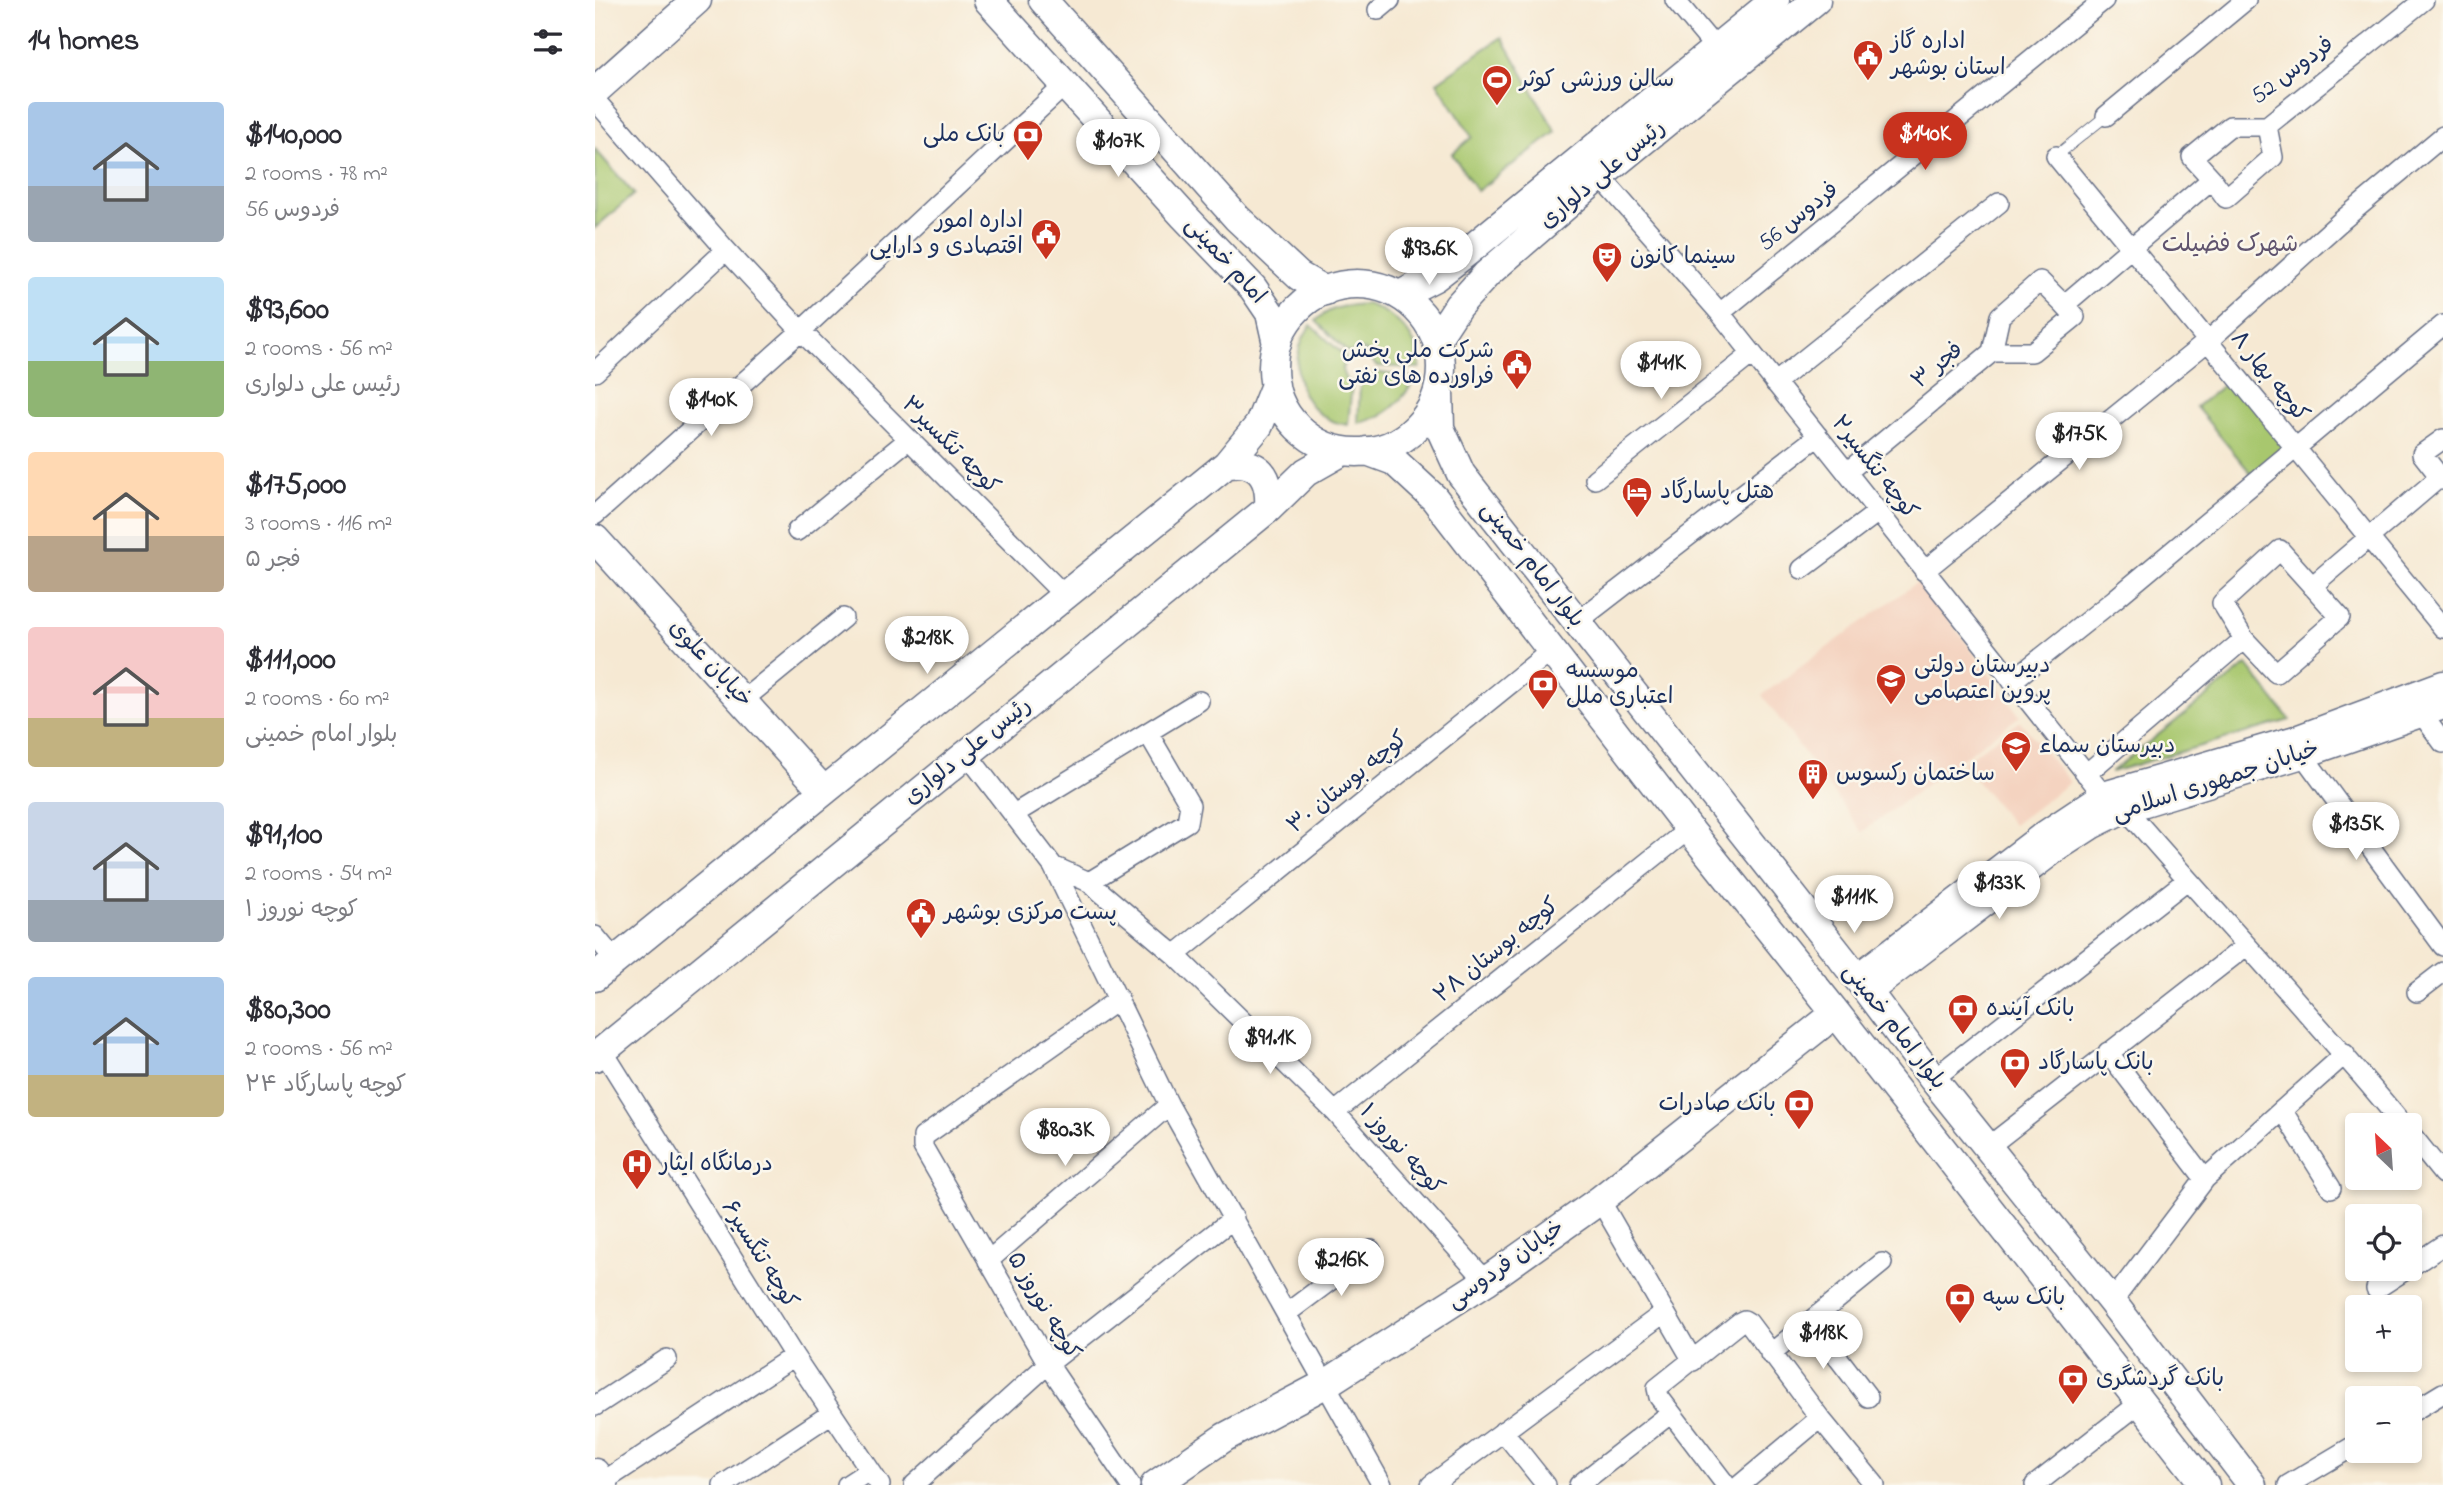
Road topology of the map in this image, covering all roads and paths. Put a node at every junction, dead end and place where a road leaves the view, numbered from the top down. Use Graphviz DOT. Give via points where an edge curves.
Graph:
graph roads {
  1 [pos="673,0"];
  2 [pos="697,0"];
  3 [pos="988,0"];
  4 [pos="1043,0"];
  5 [pos="1675,0"];
  6 [pos="1775,0"];
  7 [pos="1816,0"];
  8 [pos="2104,0"];
  9 [pos="2246,0"];
  10 [pos="2424,0"];
  11 [pos="1716,49"];
  12 [pos="597,82"];
  13 [pos="1065,85"];
  14 [pos="2106,116"];
  15 [pos="2267,126"];
  16 [pos="2443,136"];
  17 [pos="2056,156"];
  18 [pos="1599,176"];
  19 [pos="2212,179"];
  20 [pos="1999,203"];
  21 [pos="1237,218"];
  22 [pos="1208,241"];
  23 [pos="2130,247"];
  24 [pos="1471,249"];
  25 [pos="726,250"];
  26 [pos="1487,274"];
  27 [pos="1325,291"];
  28 [pos="1400,295"];
  29 [pos="2064,306"];
  30 [pos="1720,313"];
  31 [pos="801,331"];
  32 [pos="2439,336"];
  33 [pos="1437,338"];
  34 [pos="2208,341"];
  35 [pos="1277,344"];
  36 [pos="1992,352"];
  37 [pos="1752,354"];
  38 [pos="595,372"];
  39 [pos="1775,383"];
  40 [pos="1275,385"];
  41 [pos="1439,391"];
  42 [pos="1818,436"];
  43 [pos="909,439"];
  44 [pos="2443,439"];
  45 [pos="2295,448"];
  46 [pos="1355,451"];
  47 [pos="1227,464"];
  48 [pos="1847,472"];
  49 [pos="1461,474"];
  50 [pos="2442,478"];
  51 [pos="1595,479"];
  52 [pos="1434,498"];
  53 [pos="1269,508"];
  54 [pos="1878,512"];
  55 [pos="595,515"];
  56 [pos="797,531"];
  57 [pos="595,539"];
  58 [pos="2370,539"];
  59 [pos="1802,569"];
  60 [pos="1924,571"];
  61 [pos="2312,586"];
  62 [pos="1065,596"];
  63 [pos="843,618"];
  64 [pos="1577,622"];
  65 [pos="2442,625"];
  66 [pos="2244,639"];
  67 [pos="1552,649"];
  68 [pos="2012,681"];
  69 [pos="2443,685"];
  70 [pos="743,701"];
  71 [pos="1199,701"];
  72 [pos="2432,709"];
  73 [pos="1148,733"];
  74 [pos="2443,743"];
  75 [pos="967,754"];
  76 [pos="2302,754"];
  77 [pos="2086,774"];
  78 [pos="824,790"];
  79 [pos="2114,802"];
  80 [pos="1014,814"];
  81 [pos="1689,829"];
  82 [pos="1053,866"];
  83 [pos="2187,880"];
  84 [pos="1089,882"];
  85 [pos="595,936"];
  86 [pos="2246,946"];
  87 [pos="2443,946"];
  88 [pos="1175,955"];
  89 [pos="605,968"];
  90 [pos="2443,972"];
  91 [pos="1862,984"];
  92 [pos="2417,992"];
  93 [pos="1119,999"];
  94 [pos="1836,1013"];
  95 [pos="2108,1052"];
  96 [pos="599,1054"];
  97 [pos="2345,1054"];
  98 [pos="1933,1079"];
  99 [pos="1169,1105"];
  100 [pos="2282,1110"];
  101 [pos="1335,1112"];
  102 [pos="2393,1113"];
  103 [pos="1988,1147"];
  104 [pos="2422,1148"];
  105 [pos="2443,1174"];
  106 [pos="2205,1180"];
  107 [pos="2331,1188"];
  108 [pos="1600,1200"];
  109 [pos="1234,1218"];
  110 [pos="2443,1245"];
  111 [pos="1371,1250"];
  112 [pos="2422,1259"];
  113 [pos="988,1261"];
  114 [pos="1882,1263"];
  115 [pos="1486,1281"];
  116 [pos="2388,1281"];
  117 [pos="2376,1289"];
  118 [pos="2112,1302"];
  119 [pos="1665,1312"];
  120 [pos="1287,1313"];
  121 [pos="1810,1321"];
  122 [pos="1770,1353"];
  123 [pos="794,1356"];
  124 [pos="667,1359"];
  125 [pos="1693,1361"];
  126 [pos="1048,1364"];
  127 [pos="1327,1383"];
  128 [pos="2443,1393"];
  129 [pos="1868,1397"];
  130 [pos="2141,1402"];
  131 [pos="595,1406"];
  132 [pos="2422,1406"];
  133 [pos="832,1413"];
  134 [pos="1671,1413"];
  135 [pos="1819,1418"];
  136 [pos="1503,1431"];
  137 [pos="2345,1451"];
  138 [pos="875,1478"];
  139 [pos="600,1481"];
  140 [pos="2194,1481"];
  141 [pos="723,1485"];
  142 [pos="847,1485"];
  143 [pos="914,1485"];
  144 [pos="1130,1485"];
  145 [pos="1155,1485"];
  146 [pos="1382,1485"];
  147 [pos="1431,1485"];
  148 [pos="1546,1485"];
  149 [pos="1579,1485"];
  150 [pos="1726,1485"];
  151 [pos="1740,1485"];
  152 [pos="1875,1485"];
  153 [pos="2035,1485"];
  154 [pos="2252,1485"];
  155 [pos="2288,1485"];
  1 -- 12 [label="street"];
  2 -- 12 [label="street"];
  3 -- 13 [label="street, امام خمینی"];
  4 -- 21 [label="street, امام خمینی"];
  5 -- 11 [label="street"];
  6 -- 11 [label="street, رئیس علی دلواری"];
  7 -- 18 [label="street, رئیس علی دلواری"];
  8 -- 30 [label="street, فردوس 56"];
  9 -- 14 [label="street"];
  10 -- 15 [label="street, فردوس 52"];
  11 -- 24 [label="street, رئیس علی دلواری"];
  12 -- 25 [label="street, کوچه تنگسیر۳"];
  13 -- 22 [label="street, امام خمینی"];
  13 -- 31 [label="street"];
  14 -- 17 [label="lane"];
  15 -- 19 [label="street, فردوس 52" via="2230,126 2192,157"];
  15 -- 19 [label="street" via="2273,157 2226,198"];
  16 -- 34 [label="street"];
  17 -- 23 [label="street, کوچه بهار ۸"];
  18 -- 26 [label="street, رئیس علی دلواری"];
  18 -- 30 [label="street, کوچه تنگسیر۲"];
  19 -- 23 [label="street"];
  20 -- 39 [label="street"];
  21 -- 22 [label="street" via="1240,229 1229,243"];
  21 -- 27 [label="street, امام خمینی" via="1299,276"];
  22 -- 35 [label="street, امام خمینی" via="1270,313"];
  23 -- 29 [label="street"];
  23 -- 34 [label="street, کوچه بهار ۸"];
  24 -- 26 [label="street" via="1469,265 1474,272"];
  24 -- 28 [label="street, رئیس علی دلواری" via="1435,277"];
  25 -- 31 [label="street, کوچه تنگسیر۳"];
  25 -- 38 [label="street"];
  26 -- 33 [label="street, رئیس علی دلواری"];
  27 -- 28 [label="street" via="1349,284 1373,285"];
  27 -- 35 [label="street" via="1303,303"];
  28 -- 33 [label="street" via="1422,314"];
  29 -- 36 [label="street" via="2075,317 2032,352"];
  29 -- 36 [label="street, فجر ۳" via="2040,281 2000,316"];
  30 -- 37 [label="street, کوچه تنگسیر۲"];
  31 -- 43 [label="street, کوچه تنگسیر۳"];
  31 -- 55 [label="street"];
  32 -- 45 [label="street"];
  33 -- 41 [label="street" via="1442,366"];
  34 -- 45 [label="street, کوچه بهار ۸"];
  34 -- 60 [label="street"];
  35 -- 40 [label="street"];
  36 -- 48 [label="street, فجر ۳"];
  37 -- 39 [label="street, کوچه تنگسیر۲"];
  37 -- 51 [label="street"];
  39 -- 42 [label="street, کوچه تنگسیر۲"];
  40 -- 46 [label="street" via="1295,424 1317,442"];
  40 -- 47 [label="street" via="1259,425"];
  41 -- 46 [label="street" via="1429,413 1412,432 1391,445"];
  41 -- 49 [label="street, بلوار امام خمینی" via="1440,428"];
  42 -- 48 [label="street, کوچه تنگسیر۲"];
  42 -- 64 [label="street"];
  43 -- 56 [label="street"];
  43 -- 62 [label="street, کوچه تنگسیر۳"];
  44 -- 50 [label="street" via="2422,454"];
  45 -- 58 [label="street, کوچه بهار ۸"];
  45 -- 68 [label="street"];
  46 -- 52 [label="street, بلوار امام خمینی" via="1394,461"];
  46 -- 53 [label="street, رئیس علی دلواری" via="1306,472"];
  47 -- 53 [label="street" via="1249,464 1263,475 1270,490"];
  47 -- 62 [label="street"];
  48 -- 54 [label="street, کوچه تنگسیر۲"];
  49 -- 52 [label="street" via="1448,470 1438,475 1430,484"];
  49 -- 64 [label="street, بلوار امام خمینی"];
  50 -- 58 [label="street"];
  52 -- 67 [label="street, بلوار امام خمینی"];
  53 -- 75 [label="street, رئیس علی دلواری"];
  54 -- 59 [label="street"];
  54 -- 60 [label="street, کوچه تنگسیر۲"];
  57 -- 70 [label="street, خیابان علوی"];
  58 -- 61 [label="street"];
  58 -- 65 [label="street, کوچه بهار ۸"];
  60 -- 68 [label="street, کوچه تنگسیر۲"];
  61 -- 66 [label="street" via="2280,550 2222,603"];
  61 -- 66 [label="street" via="2340,617 2276,673"];
  62 -- 78 [label="street"];
  63 -- 70 [label="street"];
  64 -- 91 [label="street, بلوار امام خمینی"];
  66 -- 77 [label="street"];
  67 -- 81 [label="street, بلوار امام خمینی"];
  67 -- 88 [label="street, کوچه بوستان ۳۰"];
  68 -- 77 [label="street, کوچه تنگسیر۲"];
  69 -- 79 [label="street, خیابان جمهوری اسلامی"];
  70 -- 78 [label="street, خیابان علوی"];
  71 -- 73 [label="street"];
  72 -- 74 [label="street"];
  72 -- 76 [label="street, خیابان جمهوری اسلامی"];
  73 -- 80 [label="street"];
  73 -- 84 [label="street" via="1191,805 1187,822"];
  75 -- 80 [label="street"];
  75 -- 96 [label="street, رئیس علی دلواری"];
  76 -- 79 [label="street, خیابان جمهوری اسلامی"];
  76 -- 87 [label="street"];
  77 -- 79 [label="street, کوچه تنگسیر۲"];
  78 -- 89 [label="street"];
  79 -- 83 [label="street, کوچه تنگسیر۲"];
  79 -- 91 [label="street, خیابان جمهوری اسلامی" via="2041,838 1892,961 1867,971"];
  80 -- 82 [label="street"];
  81 -- 94 [label="street, بلوار امام خمینی"];
  81 -- 101 [label="street, کوچه بوستان ۲۸"];
  82 -- 84 [label="street, کوچه نوروز ۱"];
  82 -- 93 [label="street"];
  83 -- 86 [label="street, کوچه تنگسیر۲"];
  83 -- 98 [label="street"];
  84 -- 88 [label="street, کوچه نوروز ۱"];
  85 -- 89 [label="street"];
  86 -- 95 [label="street"];
  86 -- 97 [label="street, کوچه تنگسیر۲"];
  88 -- 101 [label="street, کوچه نوروز ۱"];
  90 -- 92 [label="street"];
  91 -- 98 [label="street, بلوار امام خمینی"];
  93 -- 99 [label="street"];
  93 -- 113 [label="street, کوچه نوروز ۵" via="923,1138 923,1147"];
  94 -- 108 [label="street, خیابان فردوسی"];
  94 -- 130 [label="street, بلوار امام خمینی"];
  95 -- 103 [label="street"];
  95 -- 106 [label="street"];
  96 -- 123 [label="street, کوچه تنگسیر۶"];
  97 -- 100 [label="street"];
  97 -- 102 [label="street, کوچه تنگسیر۲"];
  98 -- 103 [label="street, بلوار امام خمینی"];
  99 -- 109 [label="street"];
  99 -- 113 [label="street"];
  100 -- 106 [label="street"];
  100 -- 107 [label="street"];
  101 -- 115 [label="street, کوچه نوروز ۱"];
  103 -- 118 [label="street, بلوار امام خمینی"];
  104 -- 105 [label="street"];
  106 -- 118 [label="street"];
  108 -- 115 [label="street, خیابان فردوسی"];
  108 -- 119 [label="street"];
  109 -- 120 [label="street"];
  109 -- 126 [label="street"];
  110 -- 112 [label="street"];
  111 -- 120 [label="street"];
  113 -- 126 [label="street, کوچه نوروز ۵"];
  114 -- 121 [label="street"];
  115 -- 127 [label="street, خیابان فردوسی"];
  116 -- 117 [label="street"];
  118 -- 154 [label="street, بلوار امام خمینی"];
  119 -- 125 [label="street"];
  119 -- 136 [label="street"];
  120 -- 127 [label="street"];
  121 -- 122 [label="street"];
  121 -- 129 [label="street"];
  122 -- 125 [label="street" via="1744,1320"];
  122 -- 135 [label="street"];
  123 -- 133 [label="street, کوچه تنگسیر۶"];
  123 -- 139 [label="street"];
  124 -- 131 [label="street"];
  125 -- 134 [label="street" via="1657,1388"];
  126 -- 143 [label="street"];
  126 -- 144 [label="street, کوچه نوروز ۵"];
  127 -- 145 [label="street, خیابان فردوسی" via="1225,1437"];
  127 -- 146 [label="street"];
  128 -- 132 [label="street"];
  130 -- 140 [label="street, بلوار امام خمینی"];
  130 -- 153 [label="street"];
  133 -- 138 [label="street, کوچه تنگسیر۶"];
  133 -- 141 [label="street"];
  134 -- 149 [label="street"];
  134 -- 150 [label="street"];
  135 -- 151 [label="street"];
  135 -- 152 [label="street"];
  136 -- 147 [label="street"];
  136 -- 148 [label="street"];
  137 -- 155 [label="street"];
  138 -- 142 [label="street"];
}
